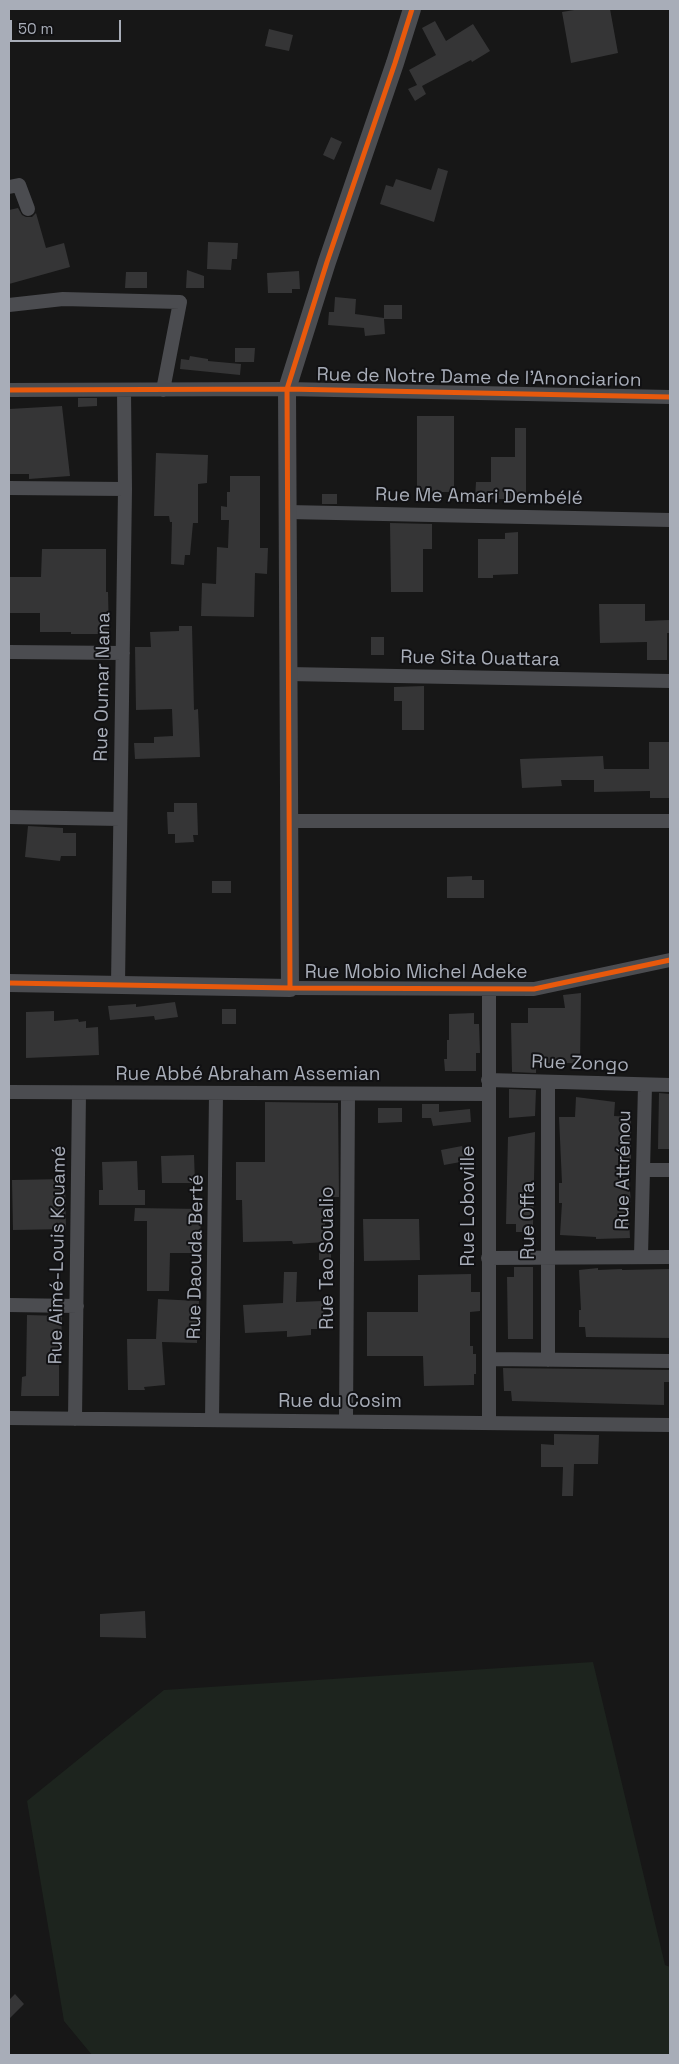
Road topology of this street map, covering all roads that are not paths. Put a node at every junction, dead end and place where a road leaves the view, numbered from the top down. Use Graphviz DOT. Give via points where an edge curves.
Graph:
graph roads {
  1 [pos="412,9"];
  2 [pos="9,187"];
  3 [pos="28,209"];
  4 [pos="9,305"];
  5 [pos="287,389"];
  6 [pos="9,390"];
  7 [pos="163,390"];
  8 [pos="124,391"];
  9 [pos="670,397"];
  10 [pos="9,488"];
  11 [pos="125,489"];
  12 [pos="288,512"];
  13 [pos="670,520"];
  14 [pos="9,652"];
  15 [pos="123,653"];
  16 [pos="288,674"];
  17 [pos="670,681"];
  18 [pos="9,817"];
  19 [pos="120,819"];
  20 [pos="289,821"];
  21 [pos="670,821"];
  22 [pos="670,960"];
  23 [pos="9,983"];
  24 [pos="118,984"];
  25 [pos="290,988"];
  26 [pos="489,990"];
  27 [pos="548,1083"];
  28 [pos="645,1085"];
  29 [pos="670,1086"];
  30 [pos="488,1087"];
  31 [pos="9,1092"];
  32 [pos="79,1092"];
  33 [pos="216,1094"];
  34 [pos="348,1095"];
  35 [pos="644,1170"];
  36 [pos="670,1170"];
  37 [pos="641,1256"];
  38 [pos="670,1257"];
  39 [pos="488,1258"];
  40 [pos="547,1258"];
  41 [pos="9,1305"];
  42 [pos="76,1306"];
  43 [pos="489,1359"];
  44 [pos="548,1360"];
  45 [pos="670,1361"];
  46 [pos="9,1418"];
  47 [pos="76,1419"];
  48 [pos="212,1420"];
  49 [pos="346,1421"];
  50 [pos="489,1422"];
  51 [pos="670,1425"];
  1 -- 5 [label="street"];
  2 -- 3 [label="street" via="19,186"];
  4 -- 7 [label="street" via="63,299 180,302"];
  5 -- 7 [label="street, Rue de Notre Dame de l'Anonciarion"];
  5 -- 9 [label="street, Rue de Notre Dame de l'Anonciarion"];
  5 -- 12 [label="street"];
  6 -- 8 [label="street, Rue de Notre Dame de l'Anonciarion"];
  7 -- 8 [label="street, Rue de Notre Dame de l'Anonciarion"];
  8 -- 11 [label="street, Rue Oumar Nana"];
  10 -- 11 [label="street"];
  11 -- 15 [label="street, Rue Oumar Nana"];
  12 -- 13 [label="street, Rue Me Amari Dembélé"];
  12 -- 16 [label="street"];
  14 -- 15 [label="street"];
  15 -- 19 [label="street, Rue Oumar Nana"];
  16 -- 17 [label="street, Rue Sita Ouattara"];
  16 -- 20 [label="street"];
  18 -- 19 [label="street"];
  19 -- 24 [label="street, Rue Oumar Nana"];
  20 -- 21 [label="street"];
  20 -- 25 [label="street"];
  22 -- 26 [label="street, Rue Mobio Michel Adeke" via="534,989"];
  23 -- 24 [label="street, Rue Mobio Michel Adeke"];
  24 -- 25 [label="street, Rue Mobio Michel Adeke"];
  25 -- 26 [label="street, Rue Mobio Michel Adeke"];
  26 -- 30 [label="street, Rue Loboville"];
  27 -- 28 [label="street, Rue Zongo"];
  27 -- 30 [label="street, Rue Zongo"];
  27 -- 40 [label="street, Rue Offa"];
  28 -- 29 [label="street, Rue Zongo"];
  28 -- 35 [label="street, Rue Attrénou"];
  30 -- 34 [label="street, Rue Abbé Abraham Assemian"];
  30 -- 39 [label="street, Rue Loboville"];
  31 -- 32 [label="street, Rue Abbé Abraham Assemian"];
  32 -- 33 [label="street, Rue Abbé Abraham Assemian"];
  32 -- 42 [label="street, Rue Aimé-Louis Kouamé"];
  33 -- 34 [label="street, Rue Abbé Abraham Assemian"];
  33 -- 48 [label="street, Rue Daouda Berté"];
  34 -- 49 [label="street, Rue Tao Soualio"];
  35 -- 36 [label="street"];
  35 -- 37 [label="street, Rue Attrénou"];
  37 -- 38 [label="street"];
  37 -- 40 [label="street"];
  39 -- 40 [label="street"];
  39 -- 43 [label="street, Rue Loboville"];
  40 -- 44 [label="street, Rue Offa"];
  41 -- 42 [label="street"];
  42 -- 47 [label="street, Rue Aimé-Louis Kouamé"];
  43 -- 44 [label="street"];
  43 -- 50 [label="street, Rue Loboville"];
  44 -- 45 [label="street"];
  46 -- 47 [label="street, Rue du Cosim"];
  47 -- 48 [label="street, Rue du Cosim"];
  48 -- 49 [label="street, Rue du Cosim"];
  49 -- 50 [label="street, Rue du Cosim"];
  50 -- 51 [label="street, Rue du Cosim"];
}
